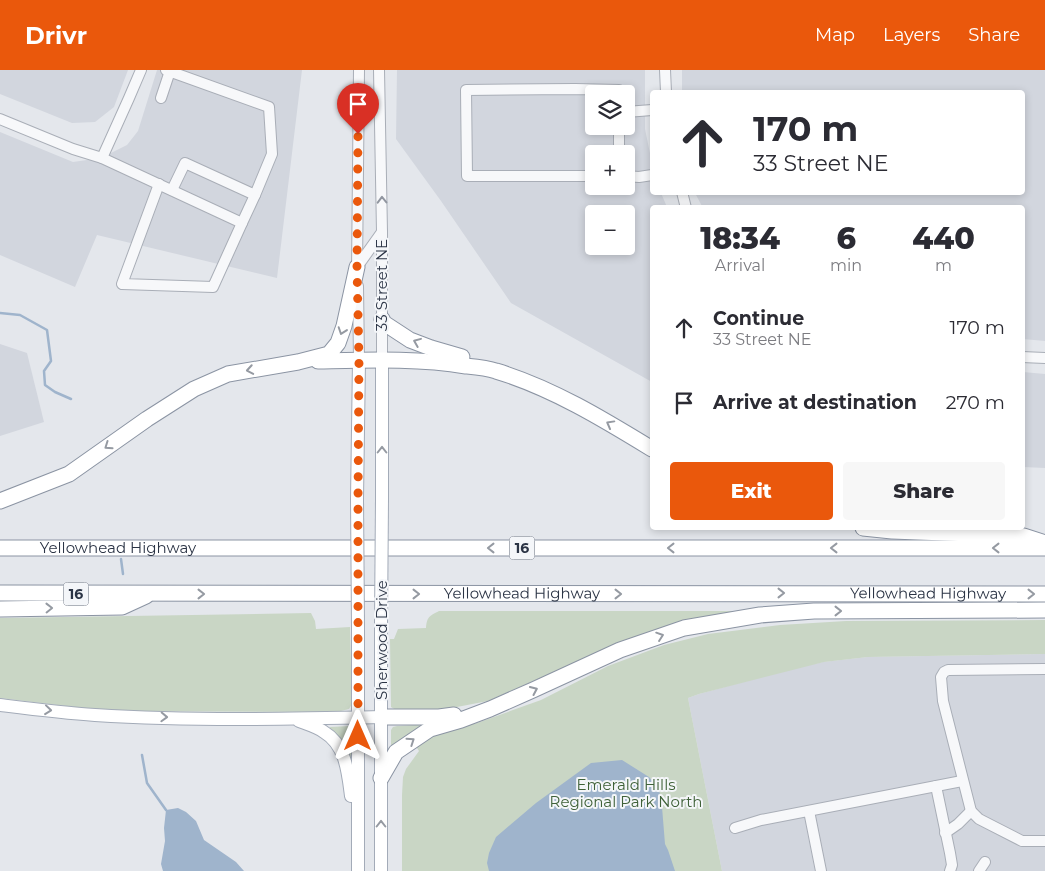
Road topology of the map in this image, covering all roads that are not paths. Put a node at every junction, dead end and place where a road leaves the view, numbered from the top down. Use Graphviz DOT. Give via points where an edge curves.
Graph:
graph roads {
  1 [pos="141,70"];
  2 [pos="359,70"];
  3 [pos="379,70"];
  4 [pos="665,70"];
  5 [pos="168,71"];
  6 [pos="585,89"];
  7 [pos="666,90"];
  8 [pos="161,98"];
  9 [pos="650,110"];
  10 [pos="635,111"];
  11 [pos="0,119"];
  12 [pos="102,158"];
  13 [pos="650,175"];
  14 [pos="585,176"];
  15 [pos="635,177"];
  16 [pos="159,184"];
  17 [pos="172,190"];
  18 [pos="255,195"];
  19 [pos="242,223"];
  20 [pos="382,232"];
  21 [pos="357,267"];
  22 [pos="382,319"];
  23 [pos="1025,357"];
  24 [pos="1045,358"];
  25 [pos="359,360"];
  26 [pos="382,360"];
  27 [pos="298,362"];
  28 [pos="495,371"];
  29 [pos="650,448"];
  30 [pos="358,499"];
  31 [pos="382,499"];
  32 [pos="0,501"];
  33 [pos="882,530"];
  34 [pos="1045,543"];
  35 [pos="0,548"];
  36 [pos="1045,548"];
  37 [pos="0,593"];
  38 [pos="152,594"];
  39 [pos="1045,594"];
  40 [pos="0,609"];
  41 [pos="1045,610"];
  42 [pos="1045,669"];
  43 [pos="0,705"];
  44 [pos="490,709"];
  45 [pos="358,718"];
  46 [pos="382,718"];
  47 [pos="294,719"];
  48 [pos="381,778"];
  49 [pos="962,781"];
  50 [pos="936,786"];
  51 [pos="810,811"];
  52 [pos="970,811"];
  53 [pos="735,828"];
  54 [pos="945,833"];
  55 [pos="1045,841"];
  56 [pos="357,849"];
  57 [pos="358,871"];
  58 [pos="381,871"];
  59 [pos="821,871"];
  60 [pos="950,871"];
  1 -- 12 [label="street"];
  2 -- 21 [label="street, 33 Street NE"];
  20 -- 3 [label="street, 33 Street NE, one-way"];
  4 -- 7 [label="street"];
  5 -- 8 [label="street"];
  5 -- 18 [label="street" via="269,107 272,154"];
  6 -- 14 [label="street" via="466,90 467,176"];
  9 -- 10 [label="street"];
  11 -- 12 [label="street"];
  12 -- 16 [label="street"];
  13 -- 15 [label="street"];
  16 -- 17 [label="street"];
  16 -- 19 [label="street" via="122,284 213,287"];
  17 -- 18 [label="street" via="185,163"];
  17 -- 19 [label="street"];
  18 -- 19 [label="street"];
  20 -- 21 [label="street"];
  20 -- 22 [label="street, 33 Street NE"];
  21 -- 25 [label="street, 33 Street NE"];
  21 -- 27 [label="highway, one-way" via="338,343 329,354"];
  22 -- 26 [label="street, 33 Street NE"];
  28 -- 22 [label="highway, one-way" via="483,363 410,340"];
  23 -- 24 [label="street"];
  25 -- 26 [label="highway"];
  25 -- 27 [label="highway"];
  25 -- 30 [label="main road, 33 Street NE"];
  26 -- 28 [label="highway" via="441,362"];
  31 -- 26 [label="main road, 33 Street NE, one-way"];
  27 -- 32 [label="highway, one-way" via="228,374 194,389 69,474"];
  29 -- 28 [label="highway, one-way" via="562,398"];
  30 -- 45 [label="main road, Sherwood Drive, bridge"];
  31 -- 46 [label="main road, Sherwood Drive, bridge"];
  33 -- 34 [label="highway" via="1024,536"];
  36 -- 35 [label="highway, Yellowhead Highway / 16, one-way"];
  37 -- 38 [label="highway, Yellowhead Highway / 16"];
  38 -- 39 [label="highway, Yellowhead Highway / 16, one-way"];
  40 -- 38 [label="highway, one-way" via="122,607"];
  44 -- 41 [label="highway, one-way" via="620,650 684,628 760,615 814,611"];
  42 -- 49 [label="street" via="944,672 941,677 943,701"];
  43 -- 47 [label="main road, one-way" via="94,715"];
  44 -- 46 [label="highway" via="439,717"];
  48 -- 44 [label="highway, one-way" via="396,752 409,742 430,729"];
  45 -- 46 [label="main road"];
  45 -- 47 [label="main road"];
  45 -- 56 [label="main road, Sherwood Drive"];
  46 -- 48 [label="main road, Sherwood Drive"];
  47 -- 56 [label="main road" via="325,732 343,754"];
  58 -- 48 [label="main road, Sherwood Drive, one-way"];
  49 -- 50 [label="street"];
  49 -- 52 [label="street"];
  50 -- 51 [label="street"];
  50 -- 54 [label="street"];
  51 -- 53 [label="street"];
  51 -- 59 [label="street"];
  52 -- 54 [label="street"];
  52 -- 55 [label="street" via="1022,841"];
  54 -- 60 [label="street" via="952,865"];
  56 -- 57 [label="main road, Sherwood Drive"];
}
